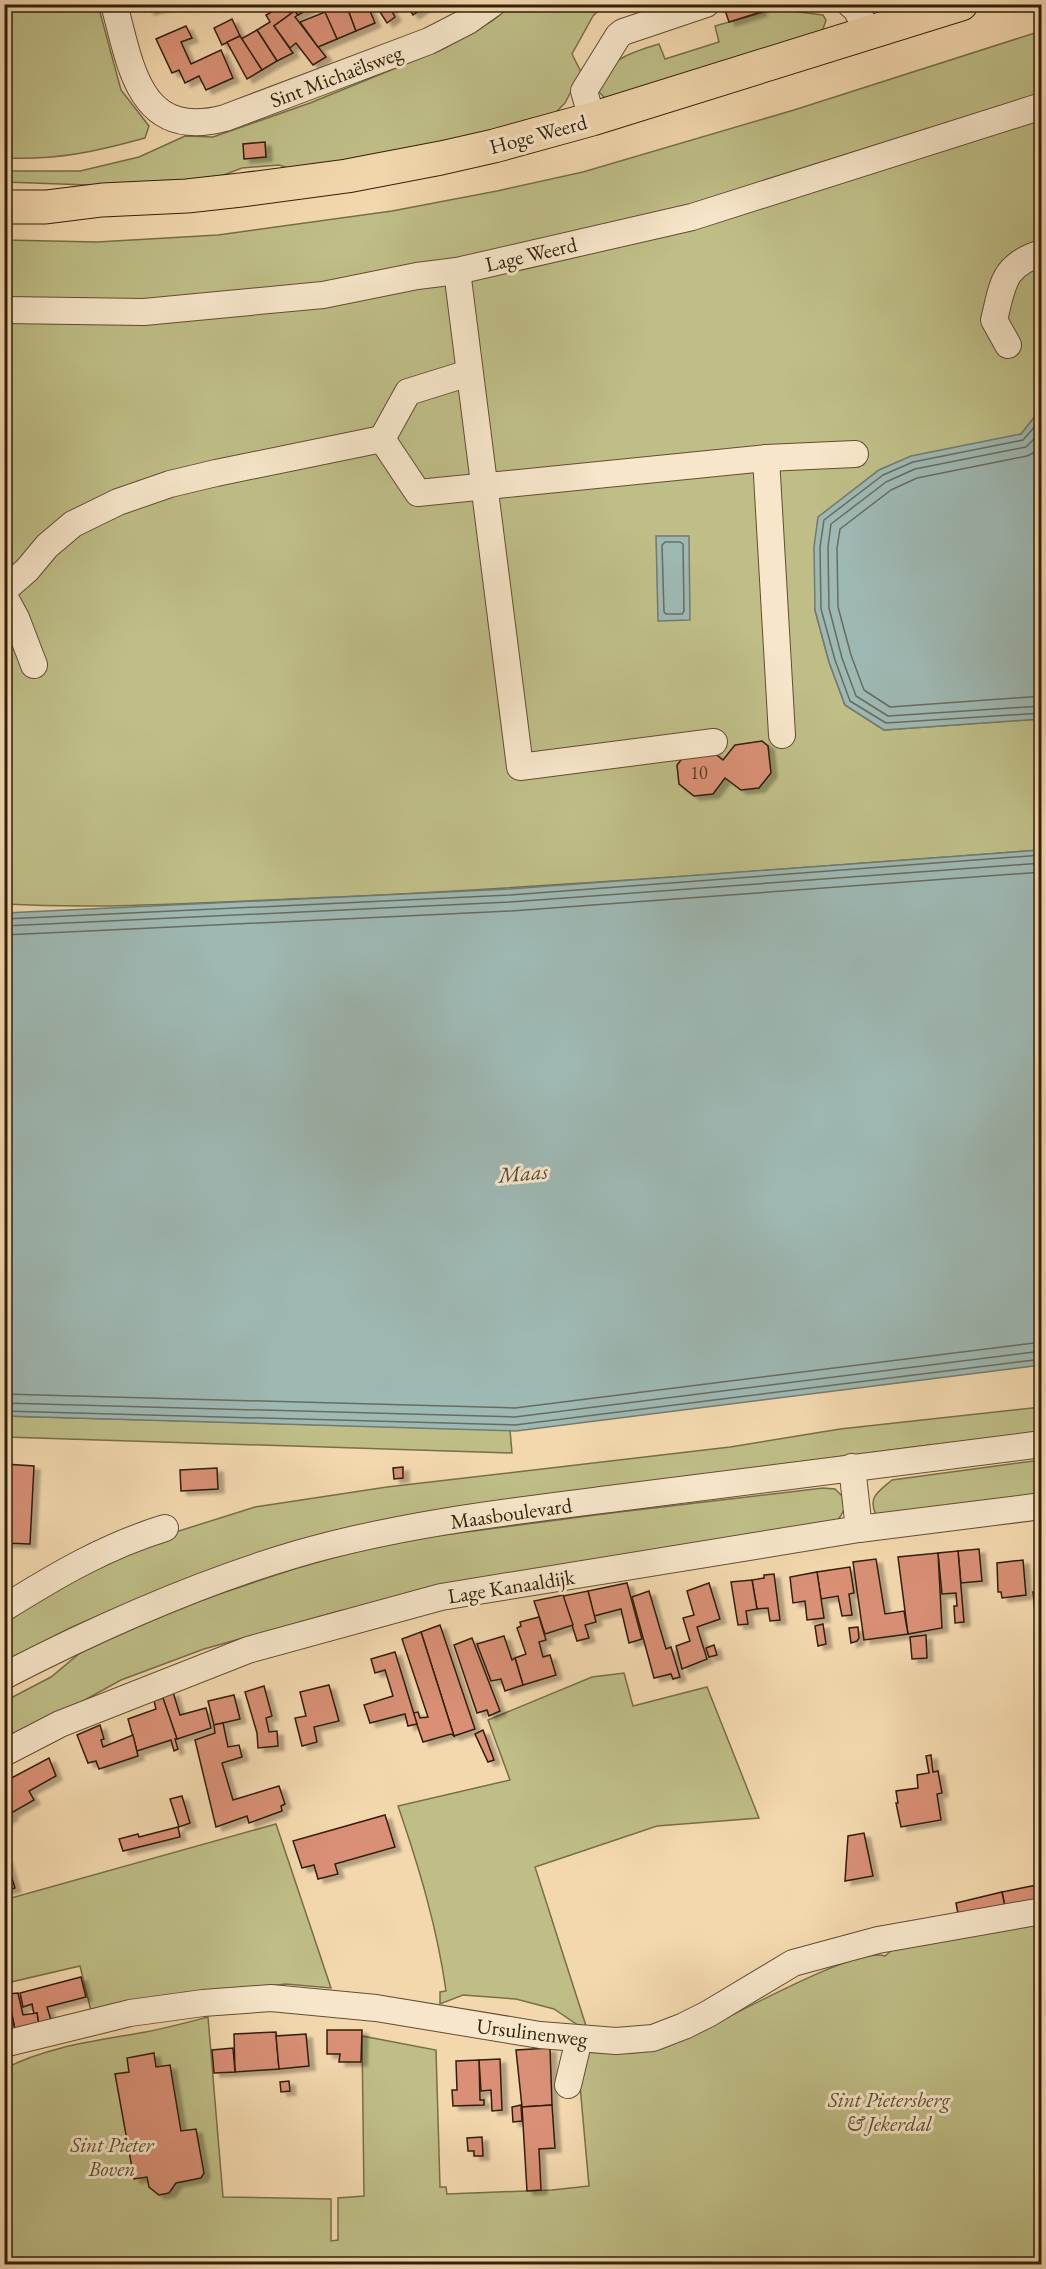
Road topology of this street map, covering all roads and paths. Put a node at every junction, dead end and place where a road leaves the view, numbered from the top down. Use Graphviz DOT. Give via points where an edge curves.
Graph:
graph roads {
  1 [pos="114,4"];
  2 [pos="706,4"];
  3 [pos="850,4"];
  4 [pos="961,4"];
  5 [pos="490,5"];
  6 [pos="869,34"];
  7 [pos="1041,106"];
  8 [pos="592,119"];
  9 [pos="4,187"];
  10 [pos="102,200"];
  11 [pos="4,207"];
  12 [pos="1041,253"];
  13 [pos="457,271"];
  14 [pos="4,310"];
  15 [pos="1008,345"];
  16 [pos="469,373"];
  17 [pos="382,439"];
  18 [pos="855,454"];
  19 [pos="766,458"];
  20 [pos="484,487"];
  21 [pos="4,590"];
  22 [pos="4,596"];
  23 [pos="34,665"];
  24 [pos="782,735"];
  25 [pos="714,742"];
  26 [pos="1041,1444"];
  27 [pos="852,1467"];
  28 [pos="1041,1506"];
  29 [pos="165,1528"];
  30 [pos="859,1529"];
  31 [pos="4,1608"];
  32 [pos="4,1676"];
  33 [pos="4,1753"];
  34 [pos="1041,1911"];
  35 [pos="579,2039"];
  36 [pos="9,2046"];
  37 [pos="568,2085"];
  1 -- 5 [label="street, Sint Michaëlsweg" via="134,78 154,107 172,119 191,123 225,118 429,41"];
  2 -- 8 [label="street" via="618,36 585,91"];
  3 -- 6 [label="street"];
  4 -- 6 [label="main road, Hoge Weerd"];
  6 -- 8 [label="main road, Hoge Weerd"];
  7 -- 13 [label="street, Lage Weerd" via="692,217"];
  8 -- 10 [label="main road, Hoge Weerd" via="494,146 347,176 198,195"];
  9 -- 10 [label="main road, Hoge Weerd"];
  10 -- 11 [label="main road, Hoge Weerd"];
  12 -- 15 [label="street" via="1012,267 1004,284 994,320"];
  13 -- 14 [label="street, Lage Weerd" via="323,295 144,312"];
  13 -- 16 [label="street"];
  16 -- 17 [label="street" via="408,392"];
  16 -- 20 [label="street"];
  17 -- 20 [label="street" via="417,493"];
  17 -- 21 [label="street" via="216,473 118,502 73,524"];
  18 -- 19 [label="street"];
  19 -- 20 [label="street"];
  19 -- 24 [label="street"];
  20 -- 25 [label="street" via="520,767"];
  22 -- 23 [label="street"];
  26 -- 27 [label="street, Maasboulevard"];
  27 -- 30 [label="street"];
  27 -- 32 [label="street, Maasboulevard" via="476,1516 353,1540 262,1565 146,1608"];
  28 -- 30 [label="street, Lage Kanaaldijk"];
  29 -- 31 [label="street" via="68,1568"];
  30 -- 33 [label="street, Lage Kanaaldijk" via="441,1597 248,1650 60,1724"];
  34 -- 35 [label="street, Ursulinenweg" via="879,1940 793,1963 708,2014 653,2038"];
  35 -- 36 [label="street, Ursulinenweg" via="376,2008 271,1998 130,2013"];
  35 -- 37 [label="street"];
}
